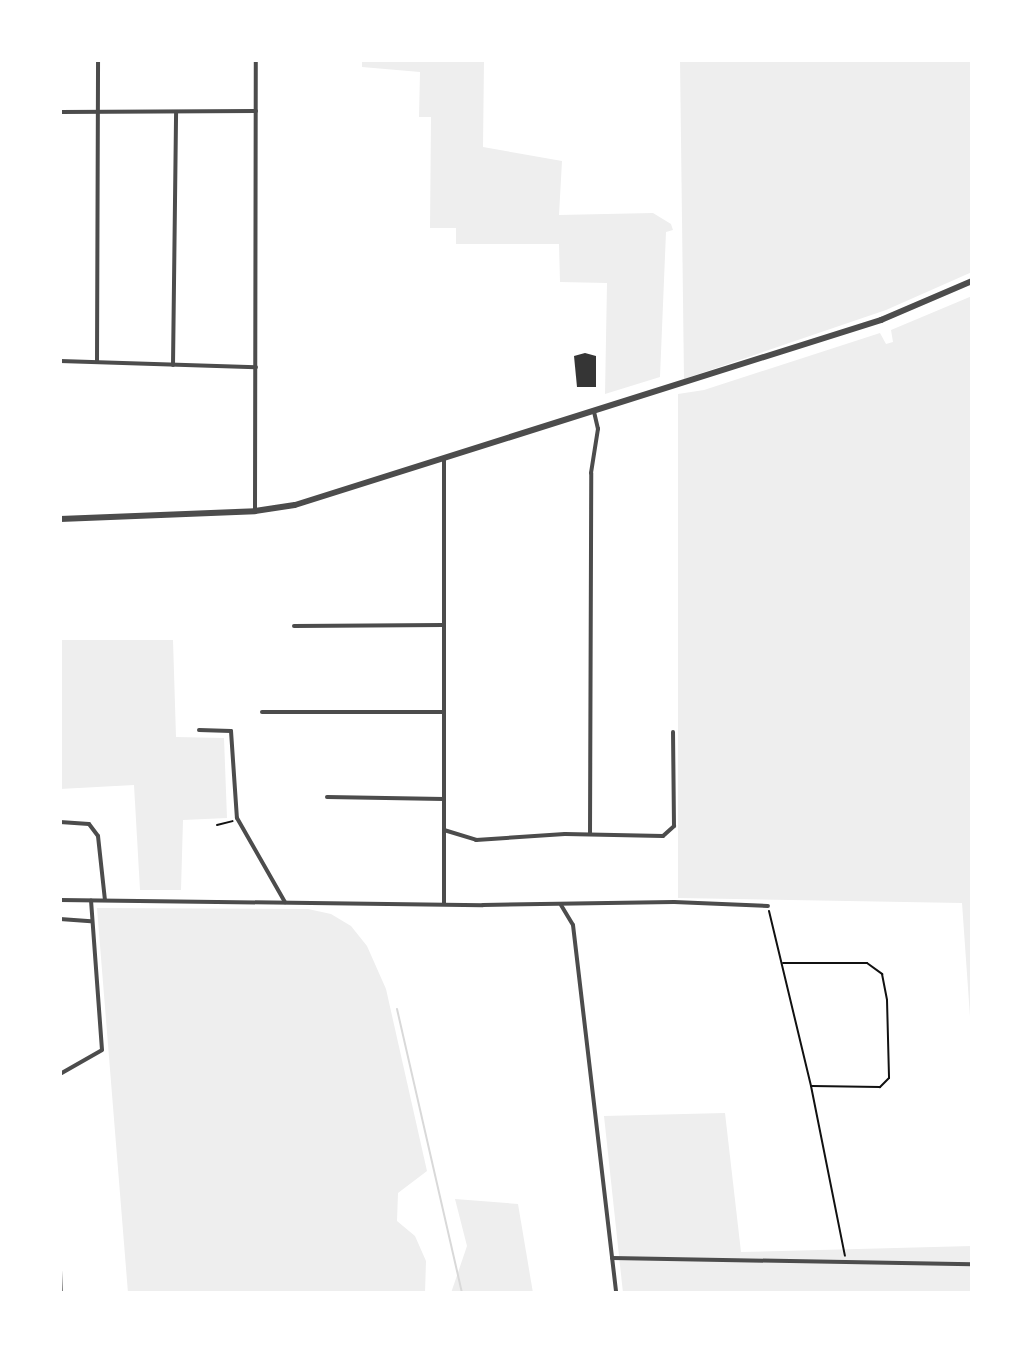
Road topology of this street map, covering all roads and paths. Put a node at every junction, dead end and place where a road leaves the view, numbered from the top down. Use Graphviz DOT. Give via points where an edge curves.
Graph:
graph roads {
  1 [pos="98,60"];
  2 [pos="256,60"];
  3 [pos="256,111"];
  4 [pos="60,112"];
  5 [pos="97,112"];
  6 [pos="176,112"];
  7 [pos="972,281"];
  8 [pos="60,361"];
  9 [pos="97,361"];
  10 [pos="173,365"];
  11 [pos="256,367"];
  12 [pos="594,411"];
  13 [pos="444,458"];
  14 [pos="255,511"];
  15 [pos="60,519"];
  16 [pos="444,625"];
  17 [pos="294,626"];
  18 [pos="262,712"];
  19 [pos="444,712"];
  20 [pos="199,730"];
  21 [pos="673,732"];
  22 [pos="327,797"];
  23 [pos="444,799"];
  24 [pos="237,818"];
  25 [pos="60,822"];
  26 [pos="217,825"];
  27 [pos="444,830"];
  28 [pos="590,834"];
  29 [pos="60,900"];
  30 [pos="91,900"];
  31 [pos="105,900"];
  32 [pos="285,902"];
  33 [pos="444,904"];
  34 [pos="561,905"];
  35 [pos="768,906"];
  36 [pos="60,919"];
  37 [pos="91,921"];
  38 [pos="781,963"];
  39 [pos="60,1074"];
  40 [pos="811,1086"];
  41 [pos="612,1258"];
  42 [pos="847,1262"];
  43 [pos="972,1264"];
  44 [pos="60,1270"];
  45 [pos="61,1293"];
  46 [pos="616,1293"];
  1 -- 5 [label="street"];
  2 -- 3 [label="street"];
  3 -- 6 [label="street"];
  3 -- 11 [label="street"];
  4 -- 5 [label="street"];
  5 -- 6 [label="street"];
  5 -- 9 [label="street"];
  6 -- 10 [label="street"];
  7 -- 12 [label="street" via="881,320"];
  8 -- 9 [label="street"];
  9 -- 10 [label="street"];
  10 -- 11 [label="street"];
  11 -- 14 [label="street"];
  12 -- 13 [label="street"];
  12 -- 28 [label="street" via="598,429 591,473"];
  13 -- 14 [label="street" via="295,505"];
  13 -- 16 [label="street"];
  14 -- 15 [label="street"];
  16 -- 17 [label="street"];
  16 -- 19 [label="street"];
  18 -- 19 [label="street"];
  19 -- 23 [label="street"];
  20 -- 24 [label="street" via="231,731"];
  21 -- 28 [label="street" via="674,826 663,836"];
  22 -- 23 [label="street"];
  23 -- 27 [label="street"];
  24 -- 26 [label="path"];
  24 -- 32 [label="street"];
  25 -- 31 [label="street" via="89,824 98,836"];
  27 -- 28 [label="street" via="476,840"];
  27 -- 33 [label="street"];
  29 -- 30 [label="street"];
  30 -- 31 [label="street"];
  30 -- 37 [label="street"];
  31 -- 32 [label="street"];
  32 -- 33 [label="street"];
  33 -- 34 [label="street"];
  34 -- 35 [label="street"];
  34 -- 41 [label="street" via="573,925"];
  35 -- 38 [label="path"];
  36 -- 37 [label="street"];
  37 -- 39 [label="street" via="102,1050"];
  38 -- 40 [label="path"];
  38 -- 40 [label="path" via="867,963 882,974 889,1078 880,1087"];
  40 -- 42 [label="path"];
  41 -- 42 [label="street"];
  41 -- 46 [label="street"];
  42 -- 43 [label="street"];
  44 -- 45 [label="street"];
}
